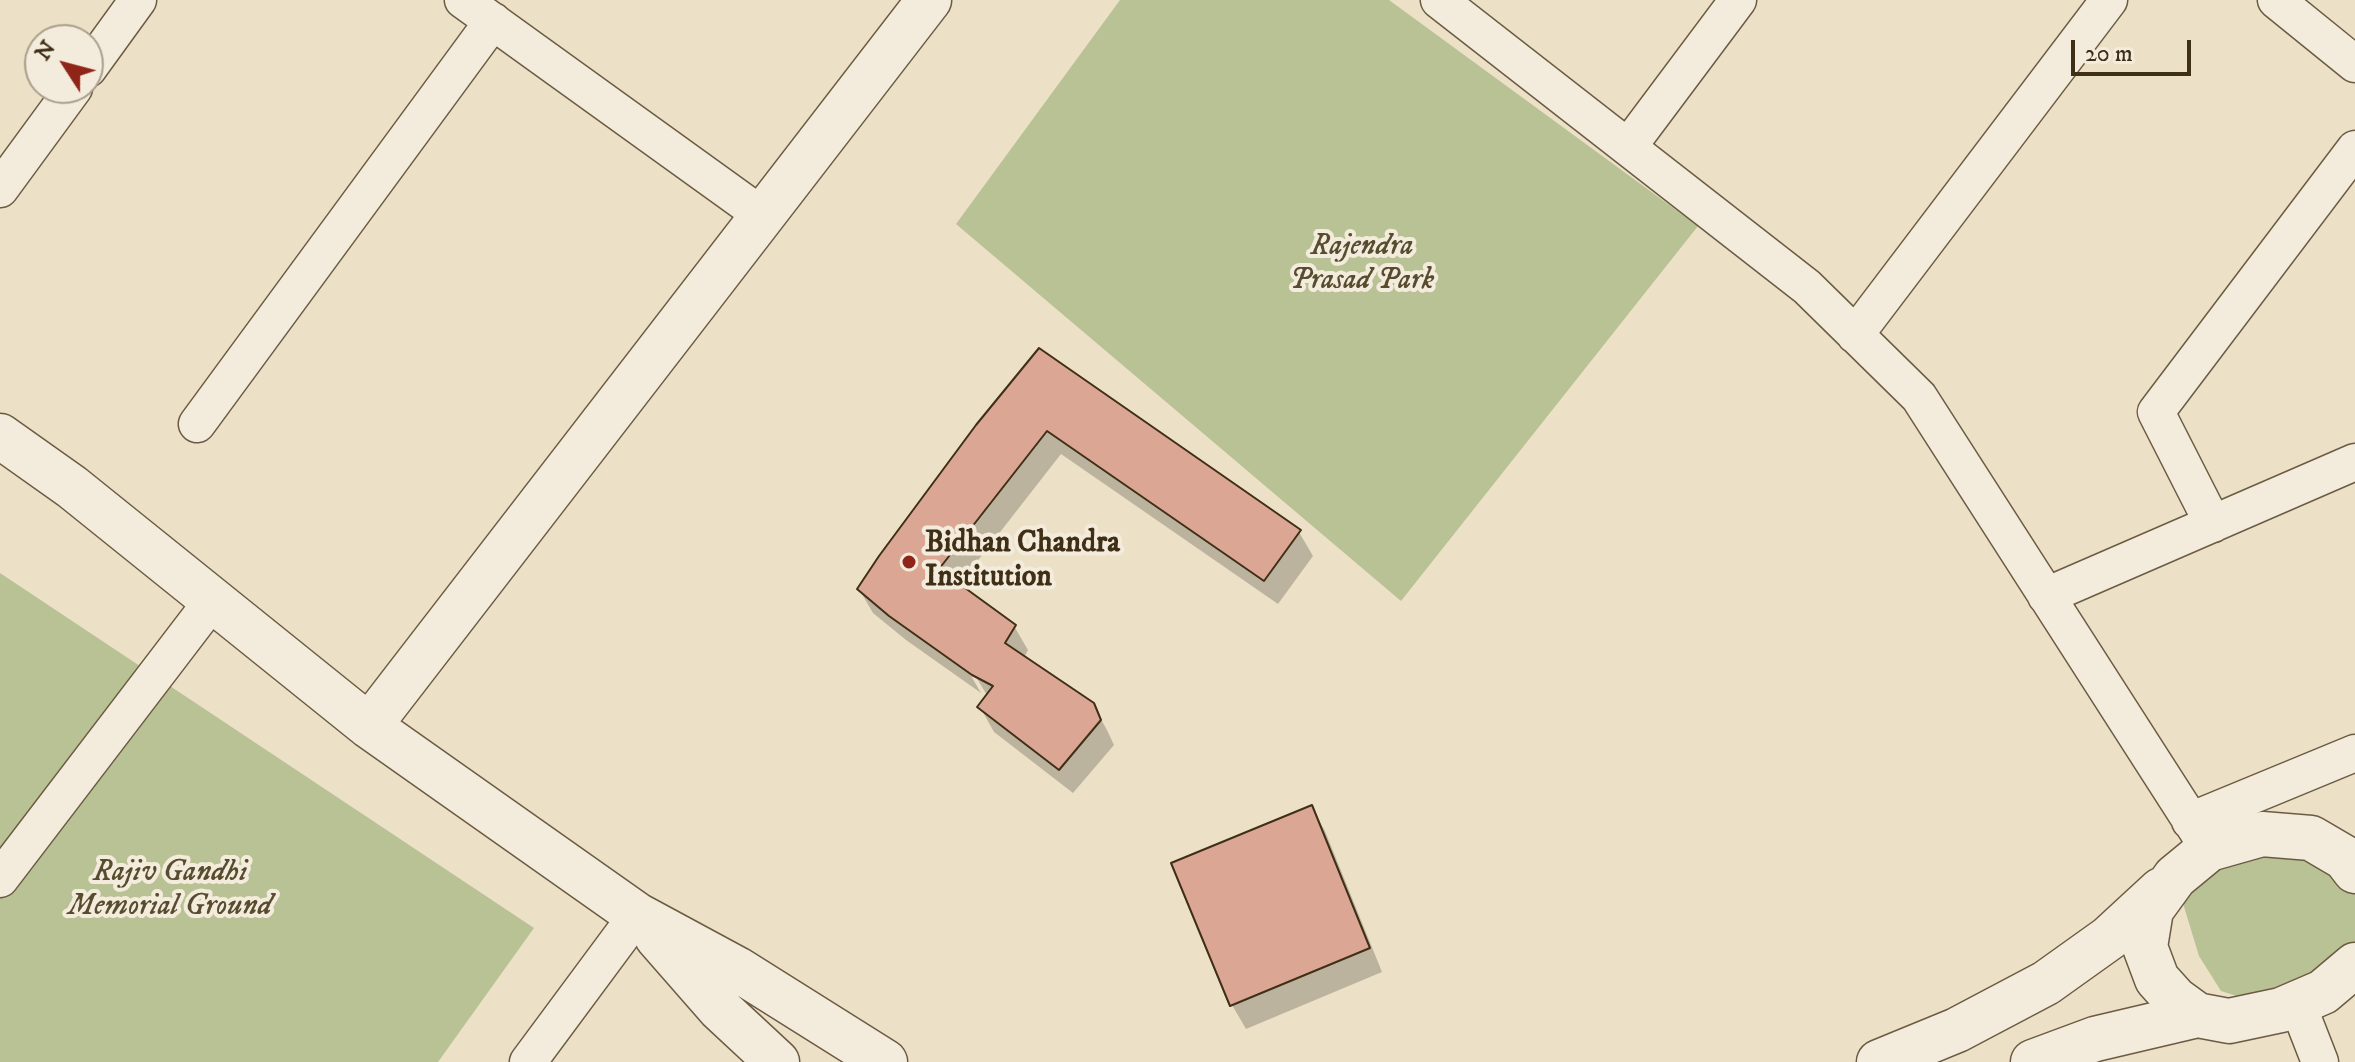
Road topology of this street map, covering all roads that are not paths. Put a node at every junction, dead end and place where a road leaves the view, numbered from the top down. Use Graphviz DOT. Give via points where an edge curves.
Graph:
graph roads {
  1 [pos="138,0"];
  2 [pos="929,0"];
  3 [pos="1439,0"];
  4 [pos="1738,0"];
  5 [pos="2276,0"];
  6 [pos="2096,5"];
  7 [pos="479,8"];
  8 [pos="104,47"];
  9 [pos="2355,64"];
  10 [pos="62,104"];
  11 [pos="1628,147"];
  12 [pos="2355,149"];
  13 [pos="0,189"];
  14 [pos="763,216"];
  15 [pos="1855,335"];
  16 [pos="197,424"];
  17 [pos="0,436"];
  18 [pos="2355,462"];
  19 [pos="2213,524"];
  20 [pos="2046,596"];
  21 [pos="213,600"];
  22 [pos="369,726"];
  23 [pos="2355,753"];
  24 [pos="2355,832"];
  25 [pos="2200,835"];
  26 [pos="2311,838"];
  27 [pos="2355,871"];
  28 [pos="2175,877"];
  29 [pos="0,879"];
  30 [pos="637,915"];
  31 [pos="2355,965"];
  32 [pos="2297,1003"];
  33 [pos="2197,1015"];
  34 [pos="528,1062"];
  35 [pos="777,1062"];
  36 [pos="885,1062"];
  37 [pos="1879,1062"];
  38 [pos="2033,1062"];
  39 [pos="2320,1062"];
  1 -- 8 [label="street"];
  2 -- 14 [label="street"];
  3 -- 11 [label="street"];
  4 -- 11 [label="street"];
  5 -- 9 [label="street"];
  6 -- 15 [label="street"];
  7 -- 14 [label="street"];
  7 -- 16 [label="street"];
  10 -- 13 [label="street"];
  11 -- 15 [label="street" via="1807,287"];
  12 -- 19 [label="street" via="2156,412"];
  14 -- 22 [label="street"];
  15 -- 20 [label="street" via="1919,397"];
  17 -- 21 [label="street"];
  18 -- 19 [label="street"];
  19 -- 20 [label="street"];
  20 -- 25 [label="street"];
  21 -- 22 [label="street"];
  21 -- 29 [label="street"];
  22 -- 30 [label="street"];
  23 -- 25 [label="street"];
  24 -- 26 [label="street"];
  25 -- 26 [label="street"];
  25 -- 28 [label="street"];
  26 -- 27 [label="street" via="2345,858"];
  28 -- 33 [label="street" via="2151,910 2145,947 2157,979"];
  28 -- 37 [label="street" via="2109,938 2046,983 1957,1030"];
  30 -- 34 [label="street"];
  30 -- 35 [label="street" via="720,1009"];
  30 -- 36 [label="street" via="737,969"];
  31 -- 32 [label="street" via="2323,992"];
  32 -- 33 [label="street" via="2229,1021"];
  32 -- 39 [label="street"];
  33 -- 38 [label="street" via="2095,1039"];
}
